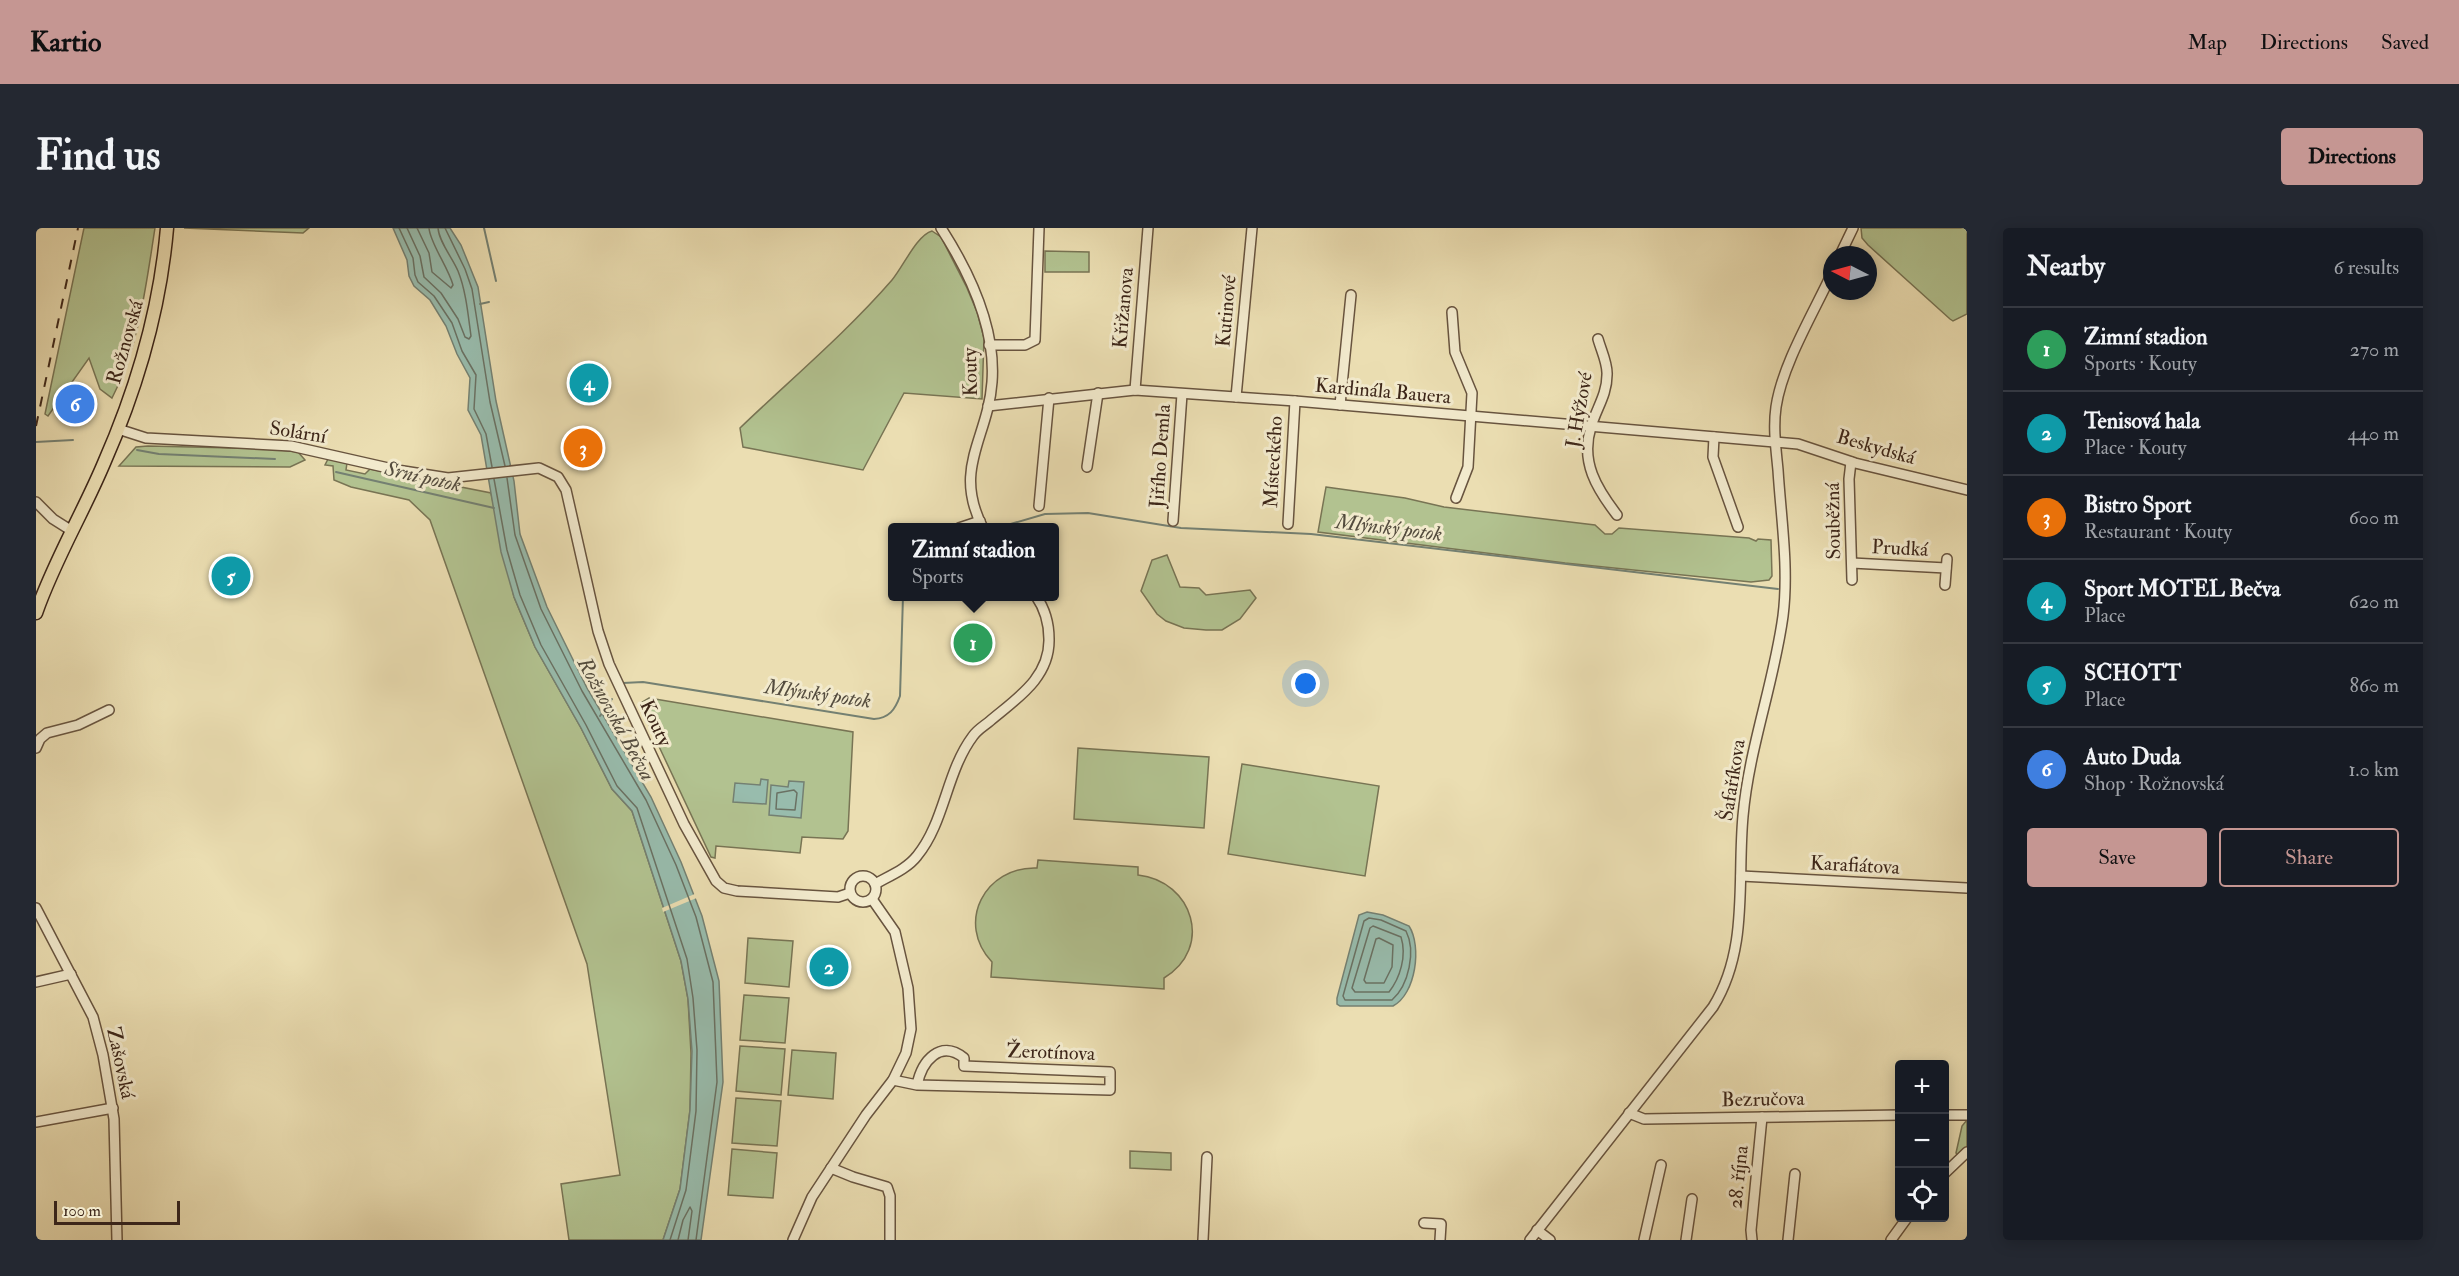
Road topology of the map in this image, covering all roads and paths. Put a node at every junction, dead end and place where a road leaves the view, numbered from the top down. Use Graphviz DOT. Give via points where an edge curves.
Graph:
graph roads {
  1 [pos="167,228"];
  2 [pos="941,228"];
  3 [pos="1039,228"];
  4 [pos="1148,228"];
  5 [pos="1252,228"];
  6 [pos="1853,228"];
  7 [pos="1844,246"];
  8 [pos="1823,293"];
  9 [pos="1351,295"];
  10 [pos="1452,312"];
  11 [pos="1598,339"];
  12 [pos="989,345"];
  13 [pos="1135,390"];
  14 [pos="1098,393"];
  15 [pos="1182,394"];
  16 [pos="1236,397"];
  17 [pos="1049,398"];
  18 [pos="1295,401"];
  19 [pos="1340,405"];
  20 [pos="988,406"];
  21 [pos="1471,417"];
  22 [pos="1591,427"];
  23 [pos="118,429"];
  24 [pos="1714,438"];
  25 [pos="1775,443"];
  26 [pos="1851,462"];
  27 [pos="1087,467"];
  28 [pos="521,469"];
  29 [pos="1967,490"];
  30 [pos="1456,498"];
  31 [pos="36,502"];
  32 [pos="1040,506"];
  33 [pos="1617,516"];
  34 [pos="1173,521"];
  35 [pos="981,523"];
  36 [pos="1288,524"];
  37 [pos="1738,528"];
  38 [pos="72,531"];
  39 [pos="1852,563"];
  40 [pos="1852,580"];
  41 [pos="1945,585"];
  42 [pos="1038,601"];
  43 [pos="36,613"];
  44 [pos="108,710"];
  45 [pos="36,748"];
  46 [pos="1741,876"];
  47 [pos="875,885"];
  48 [pos="1967,888"];
  49 [pos="850,893"];
  50 [pos="872,899"];
  51 [pos="36,908"];
  52 [pos="71,975"];
  53 [pos="36,982"];
  54 [pos="964,1066"];
  55 [pos="893,1080"];
  56 [pos="917,1085"];
  57 [pos="959,1085"];
  58 [pos="113,1108"];
  59 [pos="1629,1113"];
  60 [pos="1967,1114"];
  61 [pos="1895,1115"];
  62 [pos="1949,1115"];
  63 [pos="1762,1117"];
  64 [pos="36,1122"];
  65 [pos="1967,1152"];
  66 [pos="1207,1157"];
  67 [pos="1660,1166"];
  68 [pos="831,1168"];
  69 [pos="1949,1169"];
  70 [pos="1795,1174"];
  71 [pos="1692,1199"];
  72 [pos="1904,1222"];
  73 [pos="1424,1223"];
  74 [pos="1537,1230"];
  75 [pos="117,1240"];
  76 [pos="793,1240"];
  77 [pos="890,1240"];
  78 [pos="1203,1240"];
  79 [pos="1440,1240"];
  80 [pos="1530,1240"];
  81 [pos="1550,1240"];
  82 [pos="1644,1240"];
  83 [pos="1686,1240"];
  84 [pos="1752,1240"];
  85 [pos="1788,1240"];
  86 [pos="1891,1240"];
  1 -- 23 [label="main road, Rožnovská" via="151,330"];
  2 -- 12 [label="street, Kouty" via="984,315"];
  3 -- 12 [label="street" via="1035,340 1025,345"];
  4 -- 13 [label="street, Křižanova"];
  5 -- 16 [label="street, Kutinové"];
  6 -- 7 [label="street"];
  8 -- 25 [label="street, Šafaříkova" via="1782,384"];
  9 -- 19 [label="street"];
  10 -- 21 [label="street" via="1455,351 1472,393"];
  11 -- 22 [label="street, J. Hýžové" via="1608,373 1603,400"];
  12 -- 20 [label="street, Kouty" via="992,369"];
  13 -- 14 [label="street, Kardinála Bauera"];
  13 -- 15 [label="street, Kardinála Bauera"];
  14 -- 17 [label="street, Kardinála Bauera"];
  14 -- 27 [label="street"];
  15 -- 16 [label="street, Kardinála Bauera"];
  15 -- 34 [label="street, Jiřího Demla"];
  16 -- 18 [label="street, Kardinála Bauera"];
  17 -- 20 [label="street, Kardinála Bauera"];
  17 -- 32 [label="street"];
  18 -- 19 [label="street, Kardinála Bauera"];
  18 -- 36 [label="street, Místeckého"];
  19 -- 21 [label="street, Kardinála Bauera"];
  20 -- 35 [label="street, Kouty" via="970,481"];
  21 -- 22 [label="street, Kardinála Bauera"];
  21 -- 30 [label="street" via="1467,467"];
  22 -- 24 [label="street, Kardinála Bauera"];
  22 -- 33 [label="street, J. Hýžové" via="1587,449 1590,473"];
  23 -- 28 [label="street, Solární" via="146,438 291,446 448,478"];
  23 -- 38 [label="main road, Rožnovská"];
  24 -- 25 [label="street, Kardinála Bauera"];
  24 -- 37 [label="street" via="1713,457"];
  25 -- 26 [label="street, Beskydská" via="1806,446"];
  25 -- 46 [label="street, Šafaříkova" via="1785,594 1778,650 1746,787"];
  26 -- 29 [label="street, Beskydská"];
  26 -- 39 [label="street, Souběžná"];
  28 -- 49 [label="street, Kouty" via="549,471 564,484 598,631 614,676 693,843 716,881 737,891 838,897"];
  31 -- 38 [label="street"];
  38 -- 43 [label="main road, Rožnovská"];
  39 -- 40 [label="street, Souběžná"];
  39 -- 41 [label="street, Prudká" via="1946,563"];
  42 -- 47 [label="street" via="1046,613 1049,647 1036,681 974,735 959,760 935,825 915,858"];
  44 -- 45 [label="street" via="72,727 46,733"];
  46 -- 48 [label="street, Karafiátova"];
  46 -- 59 [label="street, Šafaříkova" via="1737,941 1724,988"];
  47 -- 49 [label="street" via="868,877 858,876 851,883"];
  47 -- 50 [label="street"];
  49 -- 50 [label="street, Kouty" via="862,902"];
  50 -- 55 [label="street" via="895,933 908,988 911,1029 906,1053"];
  51 -- 52 [label="street, Zašovská"];
  52 -- 53 [label="street"];
  52 -- 58 [label="street, Zašovská" via="93,1017"];
  54 -- 56 [label="street" via="964,1058 955,1051 942,1050 920,1072"];
  54 -- 57 [label="street"];
  54 -- 57 [label="street, Žerotínova" via="1110,1072 1110,1090"];
  55 -- 56 [label="street, Žerotínova"];
  55 -- 68 [label="street"];
  56 -- 57 [label="street, Žerotínova"];
  58 -- 64 [label="street"];
  58 -- 75 [label="street, Zašovská"];
  59 -- 63 [label="street, Bezručova" via="1644,1119"];
  59 -- 74 [label="street, Šafaříkova"];
  60 -- 62 [label="street"];
  61 -- 63 [label="street, Bezručova"];
  63 -- 84 [label="street, 28. října"];
  65 -- 69 [label="street"];
  66 -- 78 [label="street"];
  67 -- 82 [label="street"];
  68 -- 76 [label="street" via="812,1197"];
  68 -- 77 [label="street" via="887,1187"];
  70 -- 85 [label="street"];
  71 -- 83 [label="street"];
  72 -- 86 [label="street"];
  73 -- 79 [label="street" via="1441,1224"];
  74 -- 80 [label="street, Šafaříkova"];
  74 -- 81 [label="street"];
}
